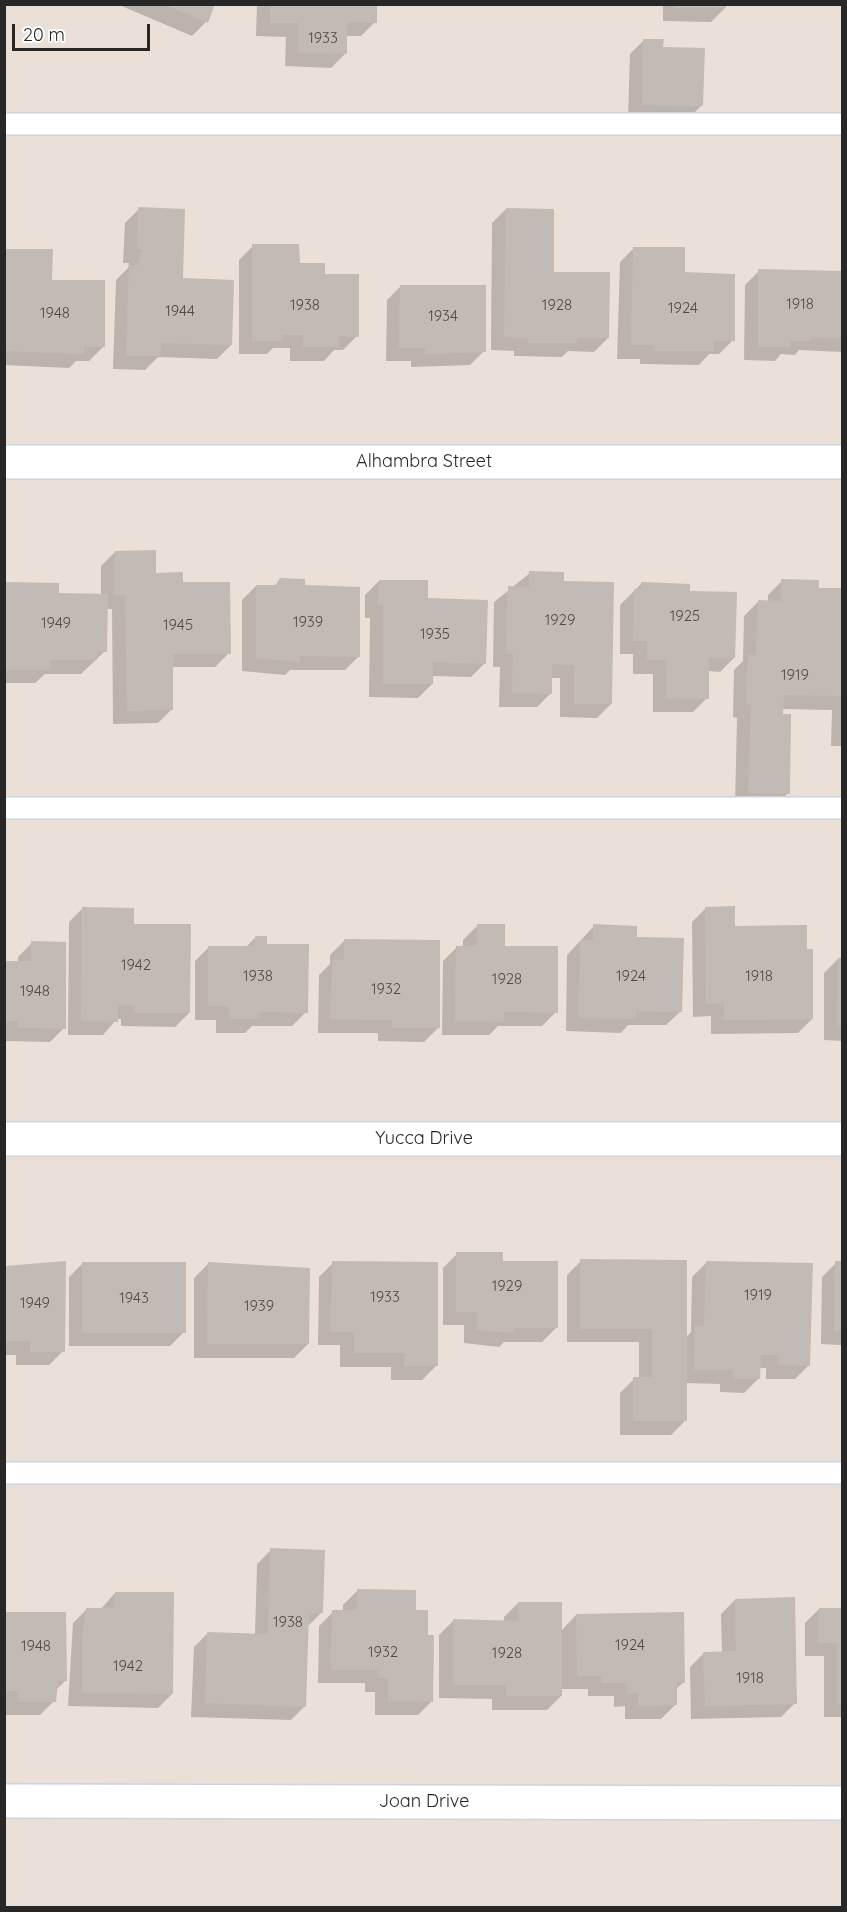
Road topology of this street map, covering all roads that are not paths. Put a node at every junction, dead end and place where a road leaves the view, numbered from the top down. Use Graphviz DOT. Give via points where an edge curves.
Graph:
graph roads {
  1 [pos="4,124"];
  2 [pos="843,124"];
  3 [pos="4,462"];
  4 [pos="843,462"];
  5 [pos="4,808"];
  6 [pos="843,808"];
  7 [pos="843,1138"];
  8 [pos="4,1140"];
  9 [pos="4,1473"];
  10 [pos="843,1473"];
  11 [pos="4,1802"];
  12 [pos="843,1803"];
  1 -- 2 [label="lane"];
  3 -- 4 [label="street, Alhambra Street"];
  5 -- 6 [label="lane"];
  7 -- 8 [label="street, Yucca Drive"];
  9 -- 10 [label="lane"];
  11 -- 12 [label="street, Joan Drive"];
}
